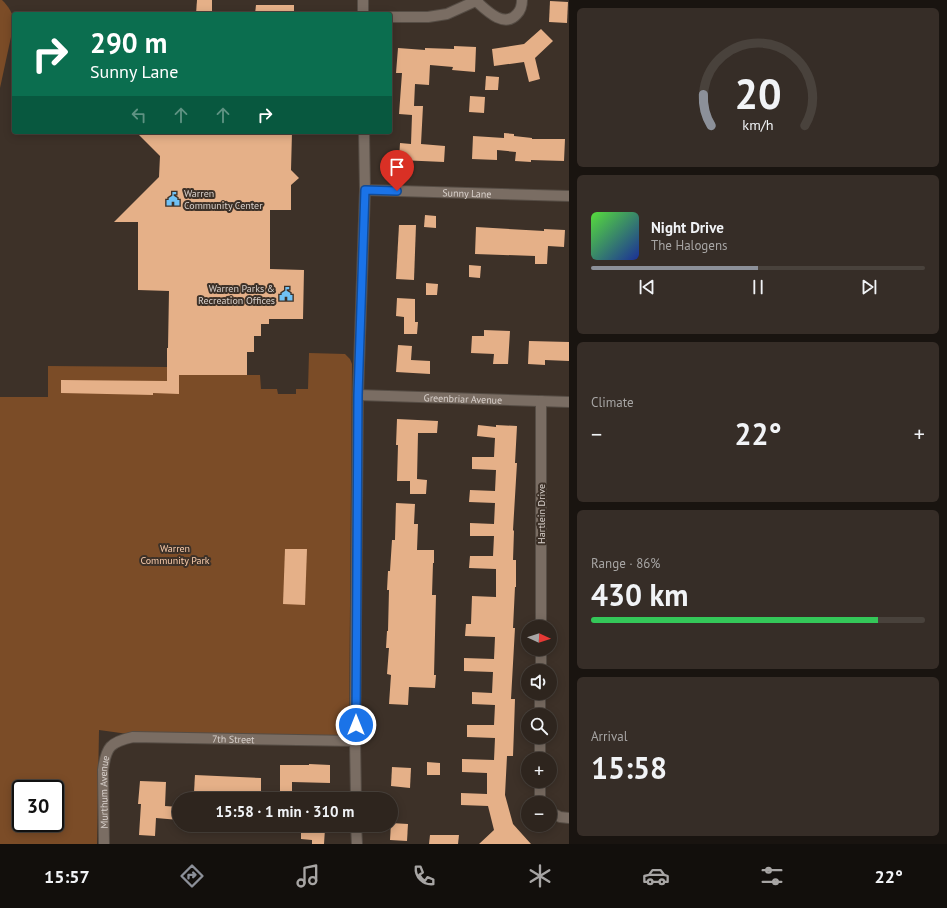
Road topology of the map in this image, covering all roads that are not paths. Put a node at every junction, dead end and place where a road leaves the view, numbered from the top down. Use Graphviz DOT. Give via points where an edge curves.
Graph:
graph roads {
  1 [pos="363,0"];
  2 [pos="522,0"];
  3 [pos="477,1"];
  4 [pos="363,12"];
  5 [pos="392,17"];
  6 [pos="364,134"];
  7 [pos="365,190"];
  8 [pos="569,196"];
  9 [pos="358,395"];
  10 [pos="541,401"];
  11 [pos="569,402"];
  12 [pos="541,620"];
  13 [pos="355,741"];
  14 [pos="113,743"];
  15 [pos="356,792"];
  16 [pos="557,816"];
  17 [pos="569,818"];
  18 [pos="356,832"];
  19 [pos="104,844"];
  20 [pos="356,844"];
  1 -- 4 [label="street"];
  2 -- 3 [label="street" via="521,8 510,20 500,19"];
  3 -- 5 [label="street" via="447,14"];
  6 -- 7 [label="street"];
  7 -- 8 [label="street, Sunny Lane"];
  7 -- 9 [label="street"];
  9 -- 10 [label="street, Greenbriar Avenue"];
  9 -- 13 [label="street"];
  10 -- 11 [label="street, Greenbriar Avenue"];
  10 -- 12 [label="street, Hartlein Drive"];
  13 -- 14 [label="street, 7th Street" via="133,737"];
  13 -- 15 [label="street"];
  14 -- 19 [label="street, Murthum Avenue" via="106,752 103,770"];
  16 -- 17 [label="street"];
  18 -- 20 [label="street"];
}
